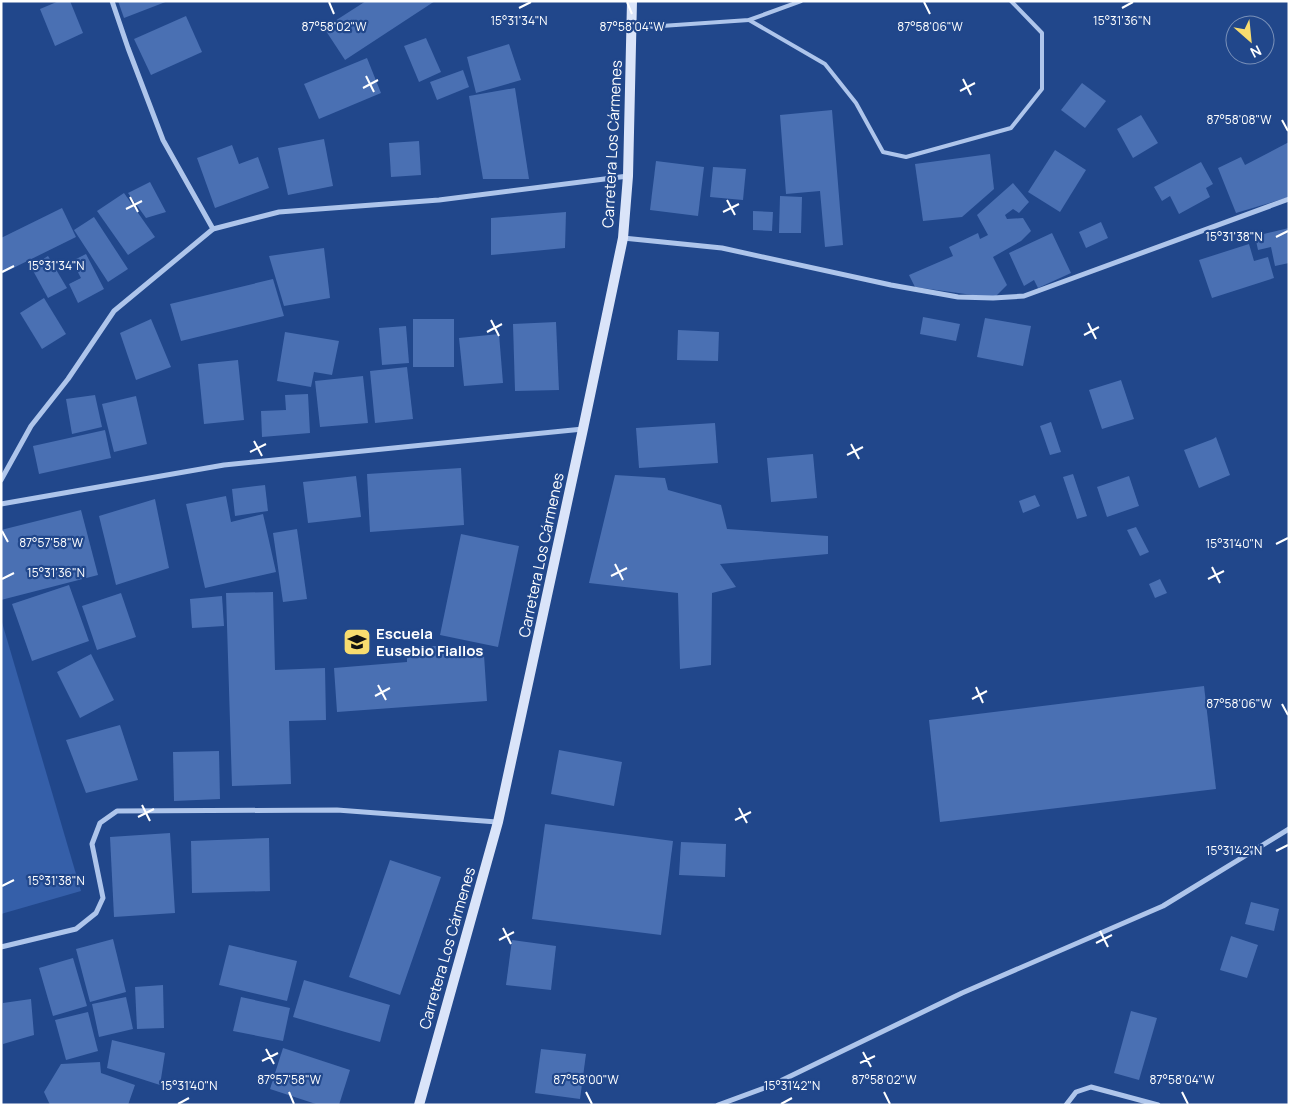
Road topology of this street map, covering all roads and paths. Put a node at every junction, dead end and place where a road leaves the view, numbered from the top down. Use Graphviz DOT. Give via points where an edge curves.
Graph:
graph roads {
  1 [pos="112,1"];
  2 [pos="632,1"];
  3 [pos="802,1"];
  4 [pos="1011,1"];
  5 [pos="749,20"];
  6 [pos="632,28"];
  7 [pos="628,176"];
  8 [pos="1289,200"];
  9 [pos="214,229"];
  10 [pos="623,238"];
  11 [pos="583,429"];
  12 [pos="1,480"];
  13 [pos="1,504"];
  14 [pos="498,822"];
  15 [pos="1289,829"];
  16 [pos="1,947"];
  17 [pos="419,1105"];
  18 [pos="718,1105"];
  19 [pos="1066,1105"];
  20 [pos="1158,1105"];
  1 -- 9 [label="street" via="163,140"];
  2 -- 6 [label="main road, Carretera Los Cármenes"];
  3 -- 5 [label="lane"];
  4 -- 5 [label="lane" via="1042,33 1042,88 1011,128 906,157 883,152 856,102 825,64"];
  5 -- 6 [label="lane"];
  6 -- 7 [label="main road, Carretera Los Cármenes"];
  7 -- 9 [label="street" via="439,200 279,212"];
  7 -- 10 [label="main road, Carretera Los Cármenes"];
  8 -- 10 [label="street" via="1024,296 994,298 958,297 910,289 722,248"];
  9 -- 12 [label="street" via="114,312 32,426"];
  10 -- 11 [label="main road, Carretera Los Cármenes"];
  11 -- 13 [label="street" via="224,465"];
  11 -- 14 [label="main road, Carretera Los Cármenes"];
  14 -- 16 [label="street" via="337,810 117,811 100,823 92,844 103,898 96,913 76,930"];
  14 -- 17 [label="main road, Carretera Los Cármenes"];
  15 -- 18 [label="street" via="1163,906 962,993 770,1086"];
  19 -- 20 [label="street" via="1076,1092 1091,1087"];
}
